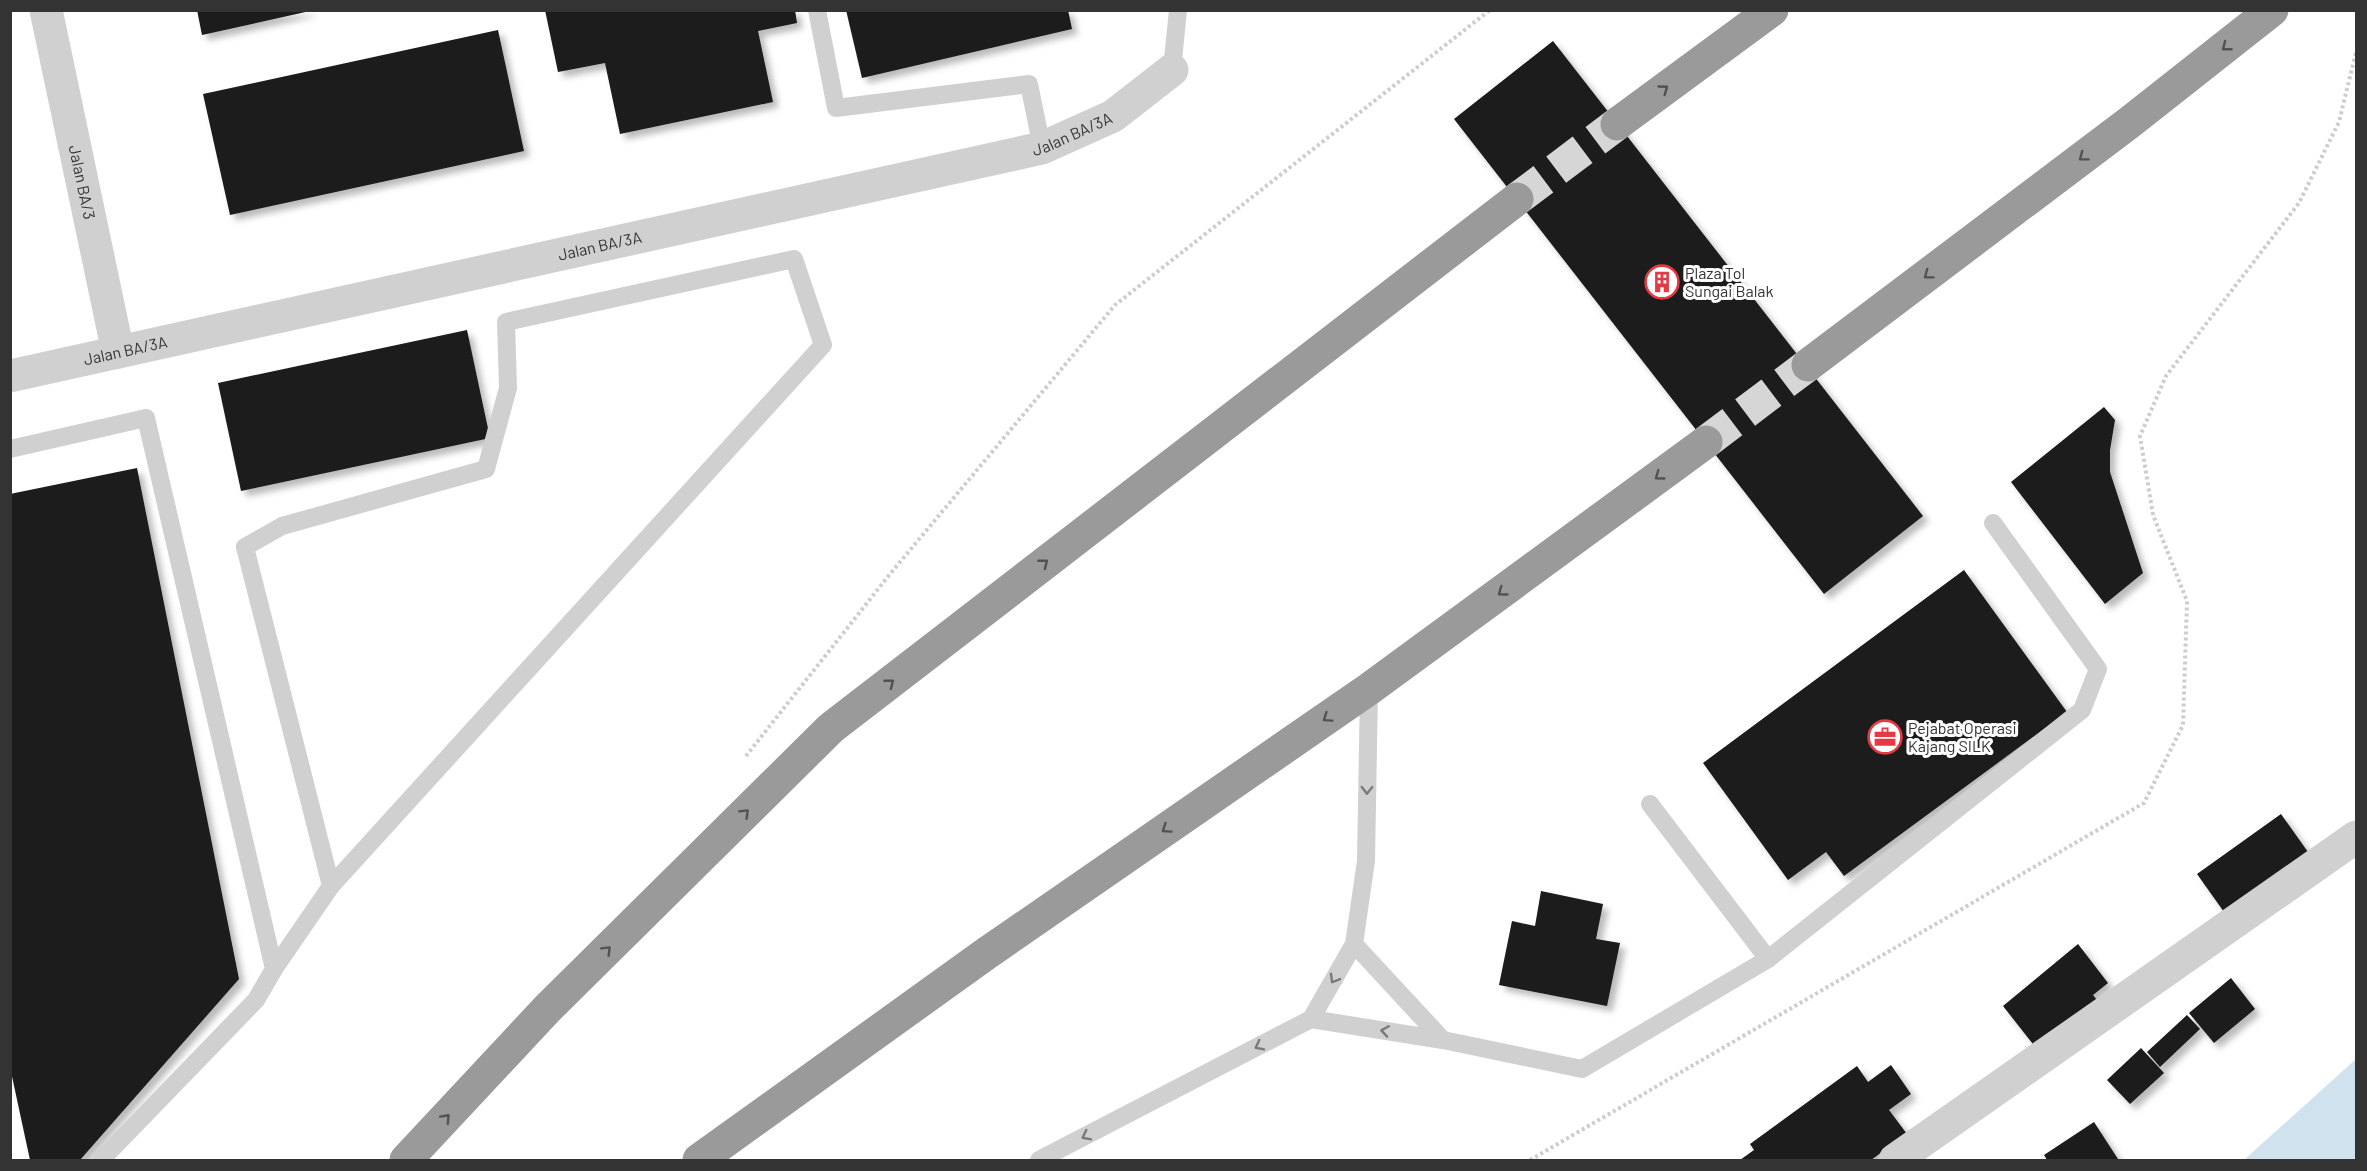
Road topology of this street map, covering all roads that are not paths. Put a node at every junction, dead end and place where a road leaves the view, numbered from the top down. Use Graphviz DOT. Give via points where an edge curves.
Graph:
graph roads {
  1 [pos="46,10"];
  2 [pos="817,10"];
  3 [pos="1178,10"];
  4 [pos="1772,10"];
  5 [pos="2272,10"];
  6 [pos="1172,70"];
  7 [pos="1617,124"];
  8 [pos="1042,148"];
  9 [pos="1517,199"];
  10 [pos="118,352"];
  11 [pos="1808,365"];
  12 [pos="10,376"];
  13 [pos="1706,442"];
  14 [pos="10,449"];
  15 [pos="1993,523"];
  16 [pos="1369,689"];
  17 [pos="1650,804"];
  18 [pos="2356,837"];
  19 [pos="331,886"];
  20 [pos="1354,944"];
  21 [pos="1768,959"];
  22 [pos="274,969"];
  23 [pos="1311,1019"];
  24 [pos="1443,1040"];
  25 [pos="101,1161"];
  26 [pos="406,1161"];
  27 [pos="699,1161"];
  28 [pos="1039,1161"];
  29 [pos="1895,1161"];
  1 -- 10 [label="street, Jalan BA/3"];
  2 -- 8 [label="lane" via="836,108 1029,84"];
  3 -- 6 [label="lane"];
  7 -- 4 [label="highway, one-way"];
  5 -- 11 [label="highway, one-way"];
  6 -- 8 [label="street, Jalan BA/3A" via="1113,116"];
  8 -- 10 [label="street, Jalan BA/3A"];
  26 -- 9 [label="highway, one-way" via="547,1009 831,728"];
  10 -- 12 [label="street, Jalan BA/3A"];
  13 -- 16 [label="highway, one-way"];
  14 -- 22 [label="lane" via="147,418"];
  15 -- 21 [label="lane" via="2098,669 2082,710"];
  16 -- 20 [label="lane, one-way" via="1366,861"];
  16 -- 27 [label="highway, one-way" via="987,952"];
  17 -- 21 [label="lane"];
  18 -- 29 [label="street"];
  19 -- 19 [label="lane" via="823,345 794,259 506,322 508,388 486,469 282,526 244,547"];
  19 -- 22 [label="lane"];
  20 -- 23 [label="lane, one-way"];
  20 -- 24 [label="lane"];
  21 -- 24 [label="lane" via="1582,1069"];
  22 -- 25 [label="lane" via="256,1000"];
  24 -- 23 [label="lane, one-way"];
  23 -- 28 [label="lane, one-way"];
}
